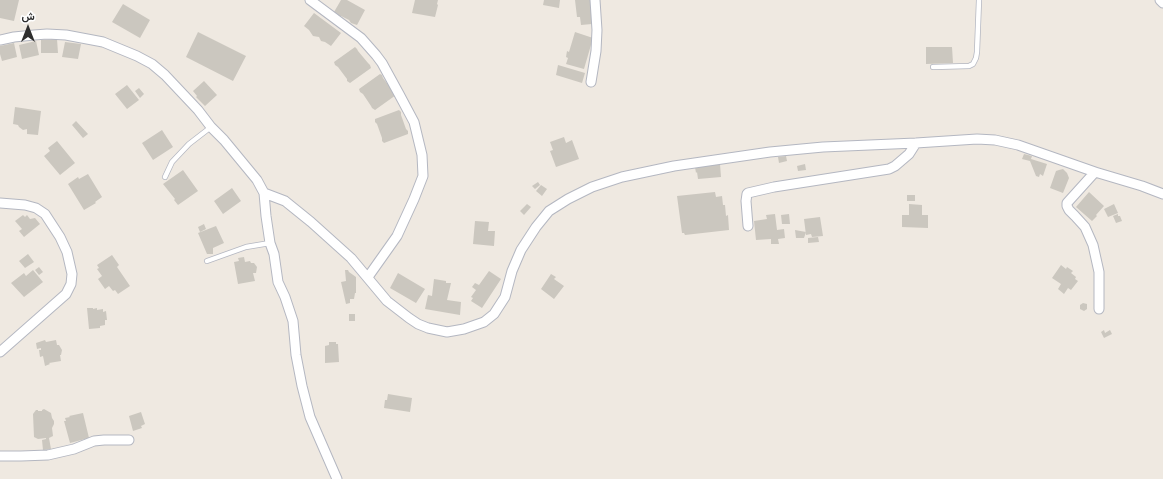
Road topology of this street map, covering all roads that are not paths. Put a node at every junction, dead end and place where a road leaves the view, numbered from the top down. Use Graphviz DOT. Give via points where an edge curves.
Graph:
graph roads {
  1 [pos="310,0"];
  2 [pos="595,0"];
  3 [pos="979,0"];
  4 [pos="1160,0"];
  5 [pos="1163,3"];
  6 [pos="0,40"];
  7 [pos="933,67"];
  8 [pos="591,82"];
  9 [pos="211,127"];
  10 [pos="916,143"];
  11 [pos="1095,172"];
  12 [pos="165,177"];
  13 [pos="264,193"];
  14 [pos="1163,194"];
  15 [pos="0,203"];
  16 [pos="748,226"];
  17 [pos="270,243"];
  18 [pos="207,262"];
  19 [pos="368,277"];
  20 [pos="1099,309"];
  21 [pos="0,352"];
  22 [pos="129,440"];
  23 [pos="0,456"];
  24 [pos="337,479"];
  1 -- 19 [label="street" via="361,38 382,63 414,122 422,155 423,176 414,199 397,236"];
  2 -- 8 [label="street" via="596,51"];
  3 -- 7 [label="lane" via="977,52 973,64"];
  4 -- 5 [label="street"];
  6 -- 9 [label="street" via="47,34 84,38 121,49 137,56 165,75"];
  9 -- 12 [label="lane" via="189,144 172,162"];
  9 -- 13 [label="street" via="258,180"];
  10 -- 11 [label="street" via="965,139 995,140 1018,145"];
  10 -- 16 [label="street" via="896,166 748,192"];
  10 -- 19 [label="street" via="770,152 656,169 622,177 592,188 549,211 521,250 512,271 506,297 494,314 484,322 464,329 447,332 418,324 387,301"];
  11 -- 14 [label="street"];
  11 -- 20 [label="street" via="1067,206 1085,227 1093,245 1099,272"];
  13 -- 17 [label="street"];
  13 -- 19 [label="street" via="284,201 352,258"];
  15 -- 21 [label="street" via="25,205 45,214 67,252 72,274 66,294"];
  17 -- 18 [label="lane" via="246,247"];
  17 -- 24 [label="street" via="278,282 293,321 296,355 310,416"];
  22 -- 23 [label="street" via="94,441 48,455"];
}
